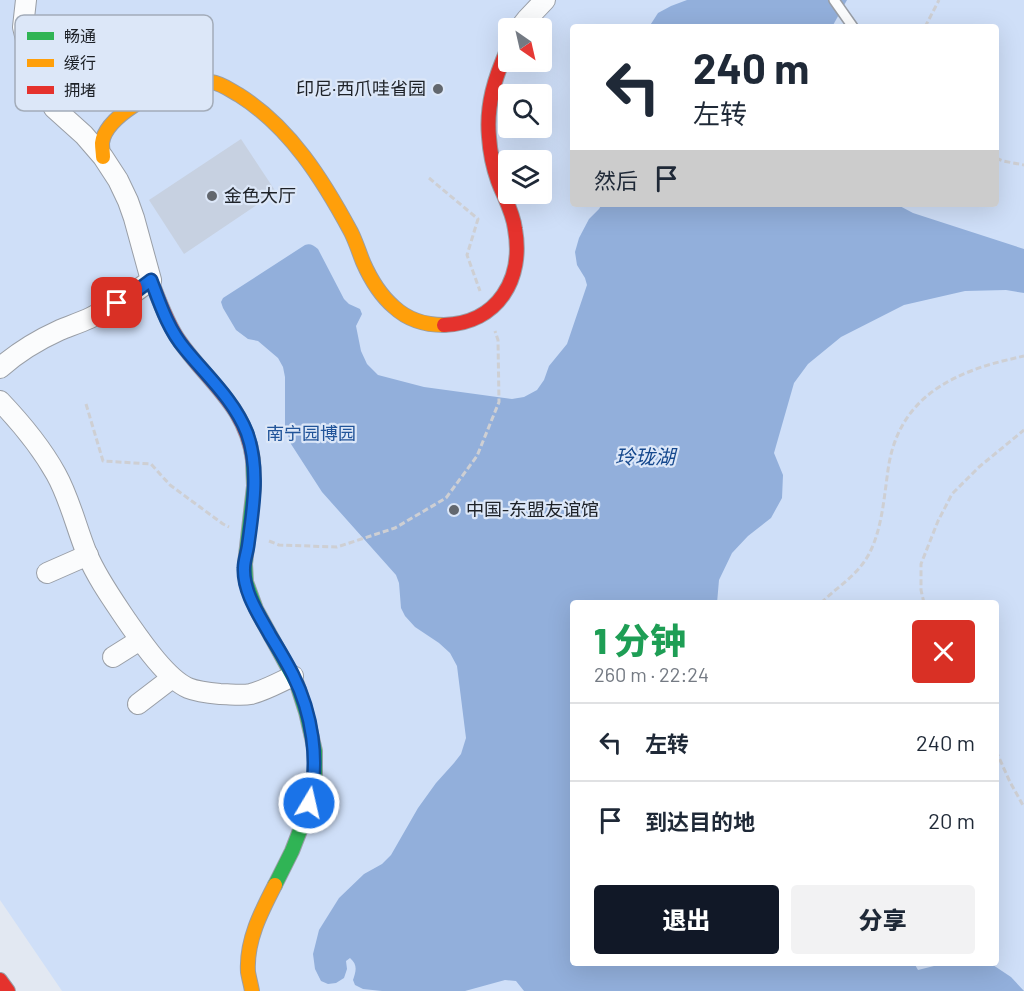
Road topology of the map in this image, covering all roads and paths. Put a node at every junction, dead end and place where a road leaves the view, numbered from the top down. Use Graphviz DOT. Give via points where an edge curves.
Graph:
graph roads {
  1 [pos="26,0"];
  2 [pos="545,0"];
  3 [pos="834,0"];
  4 [pos="939,0"];
  5 [pos="24,15"];
  6 [pos="527,18"];
  7 [pos="851,24"];
  8 [pos="927,24"];
  9 [pos="498,69"];
  10 [pos="213,83"];
  11 [pos="57,111"];
  12 [pos="125,111"];
  13 [pos="103,157"];
  14 [pos="999,159"];
  15 [pos="1024,165"];
  16 [pos="429,178"];
  17 [pos="151,280"];
  18 [pos="487,310"];
  19 [pos="1024,356"];
  20 [pos="0,368"];
  21 [pos="0,401"];
  22 [pos="86,404"];
  23 [pos="1024,430"];
  24 [pos="249,534"];
  25 [pos="88,555"];
  26 [pos="46,573"];
  27 [pos="824,600"];
  28 [pos="923,600"];
  29 [pos="140,640"];
  30 [pos="113,657"];
  31 [pos="294,676"];
  32 [pos="172,678"];
  33 [pos="138,704"];
  34 [pos="999,758"];
  35 [pos="1024,807"];
  36 [pos="0,980"];
  37 [pos="8,991"];
  38 [pos="252,991"];
  1 -- 5 [label="street"];
  2 -- 6 [label="street"];
  3 -- 7 [label="lane"];
  4 -- 8 [label="path"];
  9 -- 18 [label="street" via="488,122 495,173 518,241 508,285 503,296"];
  10 -- 18 [label="street" via="249,100 274,121 296,148 351,231 376,285 398,311 424,324 440,325 457,324"];
  11 -- 13 [label="street"];
  12 -- 13 [label="street" via="108,127 102,141"];
  13 -- 17 [label="street" via="128,201"];
  14 -- 15 [label="path"];
  16 -- 18 [label="path" via="478,219 467,255"];
  17 -- 20 [label="street" via="89,318 31,345"];
  17 -- 24 [label="street" via="165,318 183,348 215,382 247,433 253,458 254,493"];
  18 -- 24 [label="path" via="498,340 499,402 477,456 446,498 395,528 337,547 279,545"];
  19 -- 27 [label="path" via="971,370 942,384 908,414 889,461 879,531 852,577"];
  21 -- 25 [label="street" via="56,474"];
  22 -- 24 [label="path" via="103,461 151,464 170,485 223,524"];
  23 -- 28 [label="path" via="952,494 921,564"];
  24 -- 31 [label="street" via="244,568 248,590"];
  25 -- 26 [label="street"];
  25 -- 29 [label="street"];
  29 -- 30 [label="street"];
  29 -- 32 [label="street"];
  31 -- 32 [label="street" via="264,690 236,695 189,688"];
  31 -- 38 [label="street" via="315,750 314,786 292,853 254,928 248,957"];
  32 -- 33 [label="street"];
  34 -- 35 [label="path"];
  36 -- 37 [label="street"];
}
